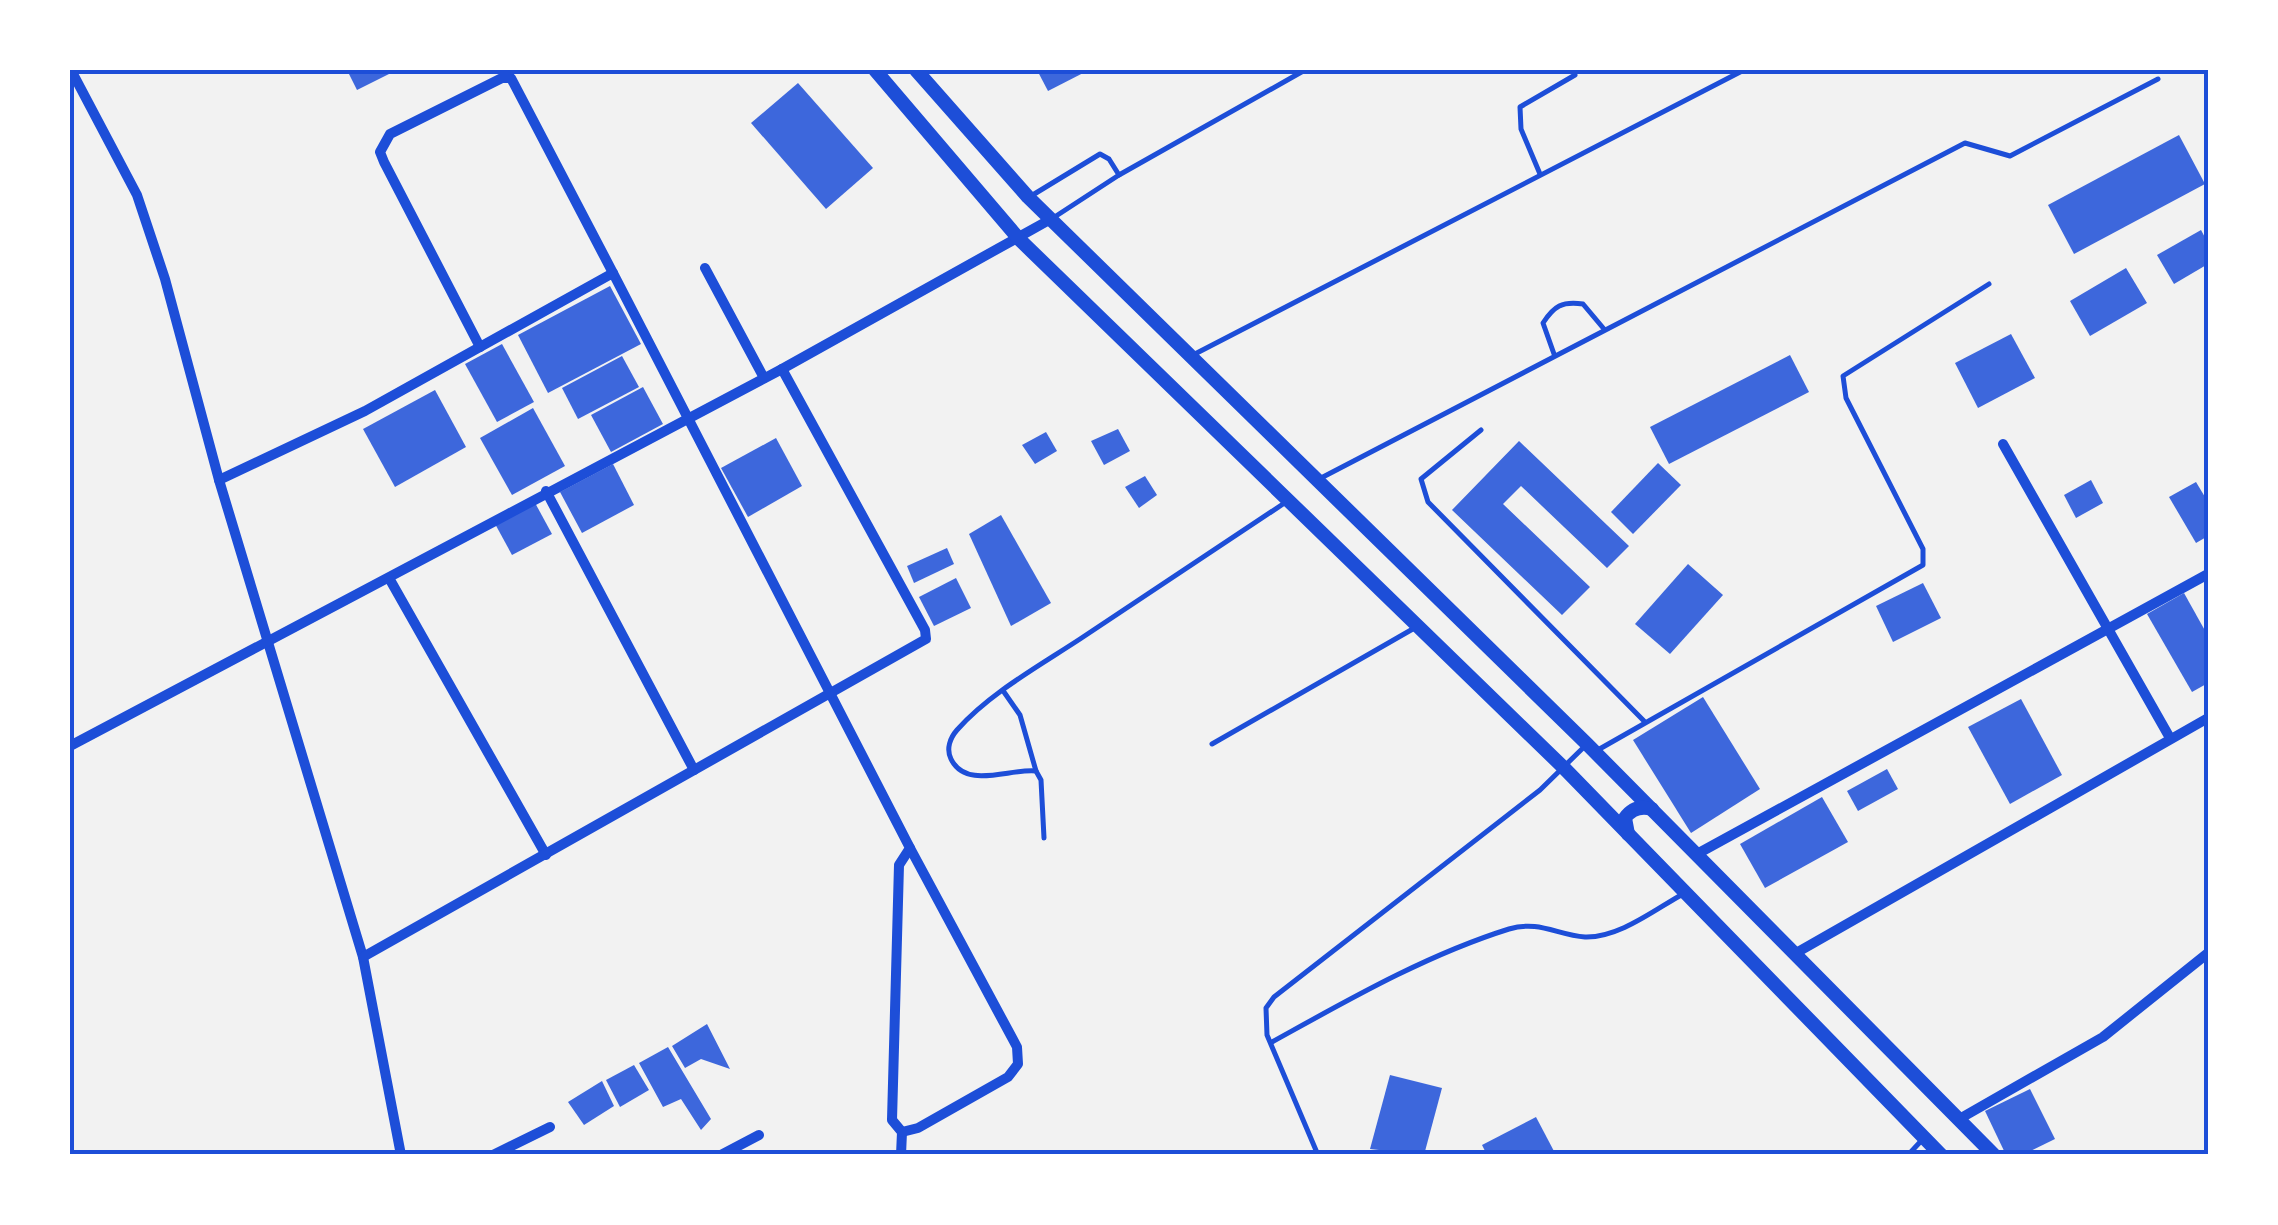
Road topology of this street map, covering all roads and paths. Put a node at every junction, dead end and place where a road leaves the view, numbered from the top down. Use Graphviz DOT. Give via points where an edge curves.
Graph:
graph roads {
  1 [pos="71,70"];
  2 [pos="874,70"];
  3 [pos="916,70"];
  4 [pos="1304,70"];
  5 [pos="1744,70"];
  6 [pos="1575,75"];
  7 [pos="2158,79"];
  8 [pos="1540,174"];
  9 [pos="1119,175"];
  10 [pos="1028,197"];
  11 [pos="1050,220"];
  12 [pos="1020,239"];
  13 [pos="705,268"];
  14 [pos="613,273"];
  15 [pos="1989,284"];
  16 [pos="1604,330"];
  17 [pos="480,347"];
  18 [pos="1555,355"];
  19 [pos="1189,358"];
  20 [pos="782,369"];
  21 [pos="764,378"];
  22 [pos="684,416"];
  23 [pos="1481,430"];
  24 [pos="2003,444"];
  25 [pos="219,480"];
  26 [pos="1316,480"];
  27 [pos="546,491"];
  28 [pos="1288,501"];
  29 [pos="2208,574"];
  30 [pos="389,578"];
  31 [pos="1418,626"];
  32 [pos="2106,628"];
  33 [pos="268,640"];
  34 [pos="1003,691"];
  35 [pos="833,694"];
  36 [pos="2208,718"];
  37 [pos="1644,721"];
  38 [pos="2170,738"];
  39 [pos="1212,744"];
  40 [pos="70,746"];
  41 [pos="1591,748"];
  42 [pos="1565,769"];
  43 [pos="694,770"];
  44 [pos="1036,772"];
  45 [pos="1653,810"];
  46 [pos="1628,834"];
  47 [pos="1044,838"];
  48 [pos="910,848"];
  49 [pos="546,854"];
  50 [pos="1697,854"];
  51 [pos="1685,892"];
  52 [pos="1796,953"];
  53 [pos="2208,954"];
  54 [pos="364,957"];
  55 [pos="1271,1043"];
  56 [pos="1961,1118"];
  57 [pos="550,1127"];
  58 [pos="902,1132"];
  59 [pos="759,1135"];
  60 [pos="1924,1138"];
  61 [pos="401,1155"];
  62 [pos="494,1155"];
  63 [pos="721,1155"];
  64 [pos="901,1155"];
  65 [pos="1318,1155"];
  66 [pos="1908,1155"];
  67 [pos="1940,1155"];
  68 [pos="1994,1155"];
  1 -- 25 [label="street" via="150,230"];
  2 -- 12 [label="main road"];
  3 -- 10 [label="main road"];
  4 -- 9 [label="lane"];
  5 -- 8 [label="lane"];
  6 -- 8 [label="lane" via="1528,100 1517,116"];
  7 -- 16 [label="lane" via="2010,156 1965,143"];
  8 -- 19 [label="lane"];
  9 -- 10 [label="lane" via="1100,154"];
  9 -- 11 [label="lane"];
  10 -- 11 [label="main road"];
  11 -- 12 [label="street"];
  11 -- 19 [label="main road"];
  12 -- 20 [label="street"];
  12 -- 28 [label="main road"];
  13 -- 21 [label="street"];
  14 -- 17 [label="street"];
  14 -- 17 [label="street" via="511,78 390,134 380,152 384,162"];
  14 -- 22 [label="street"];
  15 -- 37 [label="lane" via="1843,376 1846,398 1923,549 1923,565"];
  16 -- 18 [label="lane"];
  16 -- 18 [label="lane" via="1583,304 1552,308 1543,323"];
  17 -- 25 [label="street"];
  18 -- 26 [label="lane"];
  19 -- 26 [label="main road"];
  20 -- 21 [label="street"];
  20 -- 35 [label="street" via="927,635"];
  21 -- 22 [label="street"];
  22 -- 27 [label="street"];
  22 -- 35 [label="street"];
  23 -- 37 [label="lane" via="1421,479 1428,502"];
  24 -- 32 [label="street"];
  25 -- 33 [label="street"];
  26 -- 41 [label="main road"];
  27 -- 30 [label="street"];
  27 -- 43 [label="street"];
  28 -- 31 [label="main road"];
  28 -- 34 [label="lane"];
  29 -- 32 [label="street"];
  30 -- 33 [label="street"];
  30 -- 49 [label="street"];
  31 -- 39 [label="lane"];
  31 -- 42 [label="main road"];
  32 -- 38 [label="street"];
  32 -- 50 [label="street"];
  33 -- 40 [label="street"];
  33 -- 54 [label="street"];
  34 -- 44 [label="lane" via="1020,714"];
  34 -- 44 [label="lane" via="955,731 951,759 980,777"];
  35 -- 43 [label="street"];
  35 -- 48 [label="street"];
  36 -- 38 [label="street"];
  37 -- 41 [label="lane"];
  38 -- 52 [label="street"];
  41 -- 42 [label="lane"];
  41 -- 45 [label="main road"];
  42 -- 46 [label="main road"];
  42 -- 55 [label="lane" via="1274,998 1264,1021"];
  43 -- 49 [label="street"];
  44 -- 47 [label="lane"];
  45 -- 46 [label="main road" via="1629,812"];
  45 -- 50 [label="main road"];
  46 -- 51 [label="main road"];
  48 -- 58 [label="street" via="899,865 894,1009 892,1120"];
  48 -- 58 [label="street" via="1017,1047 1018,1064 993,1086"];
  49 -- 54 [label="street"];
  50 -- 52 [label="main road"];
  51 -- 55 [label="lane" via="1603,935 1540,924 1509,929 1372,987"];
  51 -- 60 [label="main road"];
  52 -- 56 [label="main road"];
  53 -- 56 [label="street" via="2104,1037"];
  54 -- 61 [label="street"];
  55 -- 65 [label="lane"];
  56 -- 68 [label="main road"];
  57 -- 62 [label="street"];
  58 -- 64 [label="street"];
  59 -- 63 [label="street"];
  60 -- 66 [label="lane"];
  60 -- 67 [label="main road"];
}
